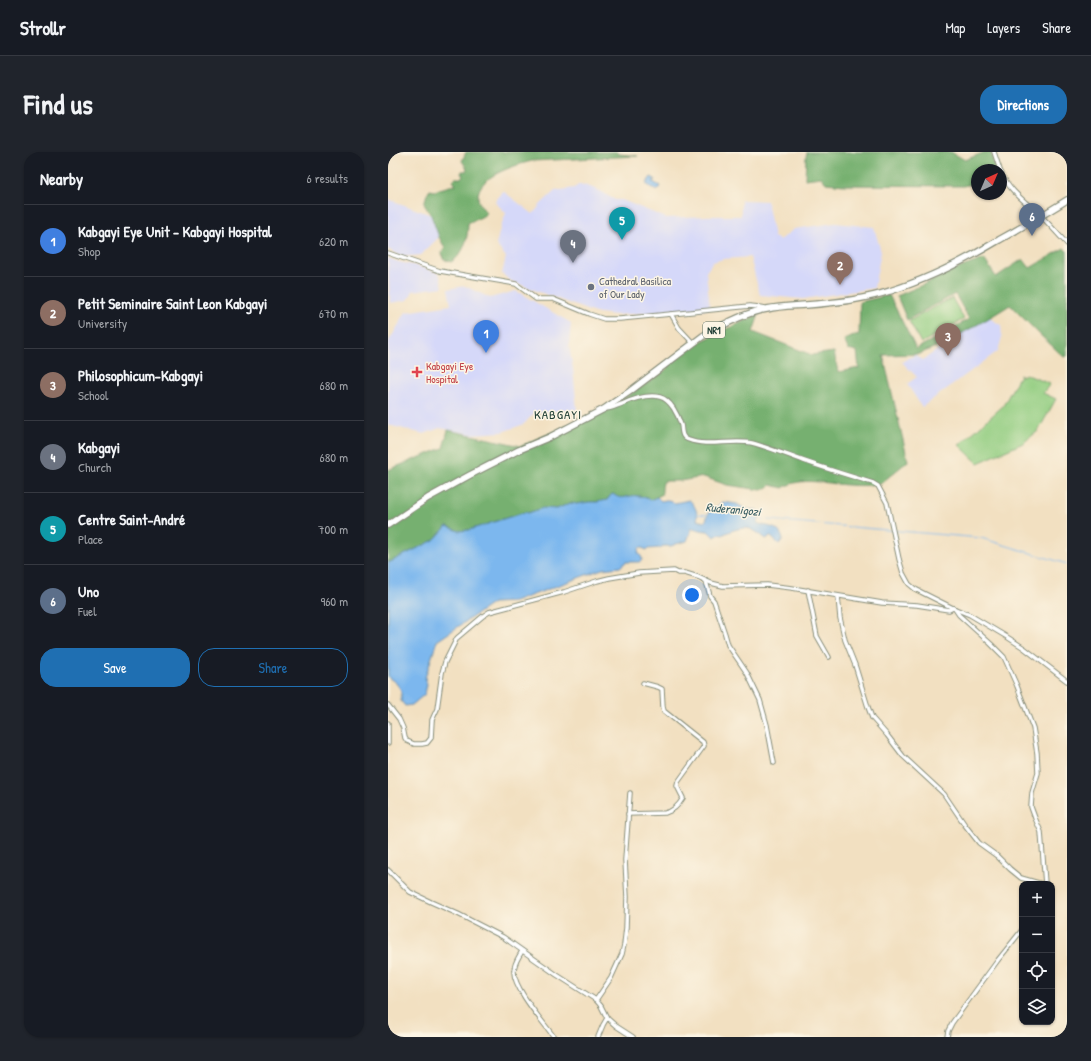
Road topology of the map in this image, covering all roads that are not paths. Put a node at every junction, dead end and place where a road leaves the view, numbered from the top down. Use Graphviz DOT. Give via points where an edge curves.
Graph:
graph roads {
  1 [pos="994,152"];
  2 [pos="998,164"];
  3 [pos="1007,183"];
  4 [pos="1067,200"];
  5 [pos="1041,216"];
  6 [pos="1067,237"];
  7 [pos="1063,239"];
  8 [pos="1067,244"];
  9 [pos="388,253"];
  10 [pos="767,309"];
  11 [pos="670,314"];
  12 [pos="693,343"];
  13 [pos="604,409"];
  14 [pos="388,525"];
  15 [pos="706,581"];
  16 [pos="808,590"];
  17 [pos="838,596"];
  18 [pos="954,608"];
  19 [pos="829,657"];
  20 [pos="1067,682"];
  21 [pos="643,683"];
  22 [pos="388,705"];
  23 [pos="388,723"];
  24 [pos="388,743"];
  25 [pos="774,763"];
  26 [pos="630,793"];
  27 [pos="628,814"];
  28 [pos="388,870"];
  29 [pos="1032,881"];
  30 [pos="1043,881"];
  31 [pos="1019,934"];
  32 [pos="522,950"];
  33 [pos="596,1000"];
  34 [pos="607,1018"];
  35 [pos="554,1037"];
  36 [pos="598,1037"];
  37 [pos="633,1037"];
  38 [pos="947,1037"];
  1 -- 2 [label="street"];
  3 -- 5 [label="street"];
  4 -- 5 [label="highway, NR1"];
  5 -- 7 [label="street"];
  5 -- 10 [label="highway, NR1" via="942,272 890,291 862,298"];
  6 -- 7 [label="street"];
  7 -- 8 [label="street"];
  9 -- 11 [label="street" via="440,271 516,284 536,299 553,299 604,319"];
  10 -- 11 [label="street" via="750,306"];
  10 -- 12 [label="highway, NR1" via="750,313 716,328"];
  11 -- 12 [label="street"];
  12 -- 13 [label="highway, NR1"];
  13 -- 14 [label="highway, NR1" via="470,475 428,498"];
  13 -- 18 [label="street" via="641,398 662,397 674,409 682,434 687,439 710,443 750,443 873,483 878,486 887,503 903,573 909,584"];
  15 -- 16 [label="street" via="723,586 767,585"];
  15 -- 22 [label="street" via="674,570 639,573 597,581 489,612 457,638 445,662 437,709 432,720 431,738 427,743 414,744 407,741 399,719"];
  15 -- 25 [label="street" via="728,645 747,673 760,700"];
  16 -- 17 [label="street"];
  16 -- 19 [label="street" via="817,636"];
  17 -- 18 [label="street" via="949,610"];
  17 -- 29 [label="street" via="844,634 872,718 903,756 944,794 979,843 1021,878"];
  18 -- 20 [label="street" via="1024,648"];
  18 -- 30 [label="street" via="1004,657 1033,728 1038,773 1031,807 1041,832"];
  21 -- 27 [label="street" via="662,689 664,711 703,742 704,746 678,782 677,786 683,798 674,809 665,813"];
  23 -- 24 [label="street"];
  26 -- 27 [label="street"];
  27 -- 33 [label="street" via="624,945 611,978"];
  28 -- 32 [label="street" via="410,892 494,932"];
  31 -- 38 [label="street" via="952,1022"];
  32 -- 33 [label="street"];
  32 -- 35 [label="street" via="514,965 517,983 532,1009"];
  33 -- 34 [label="street"];
  34 -- 36 [label="street"];
  34 -- 37 [label="street"];
}
